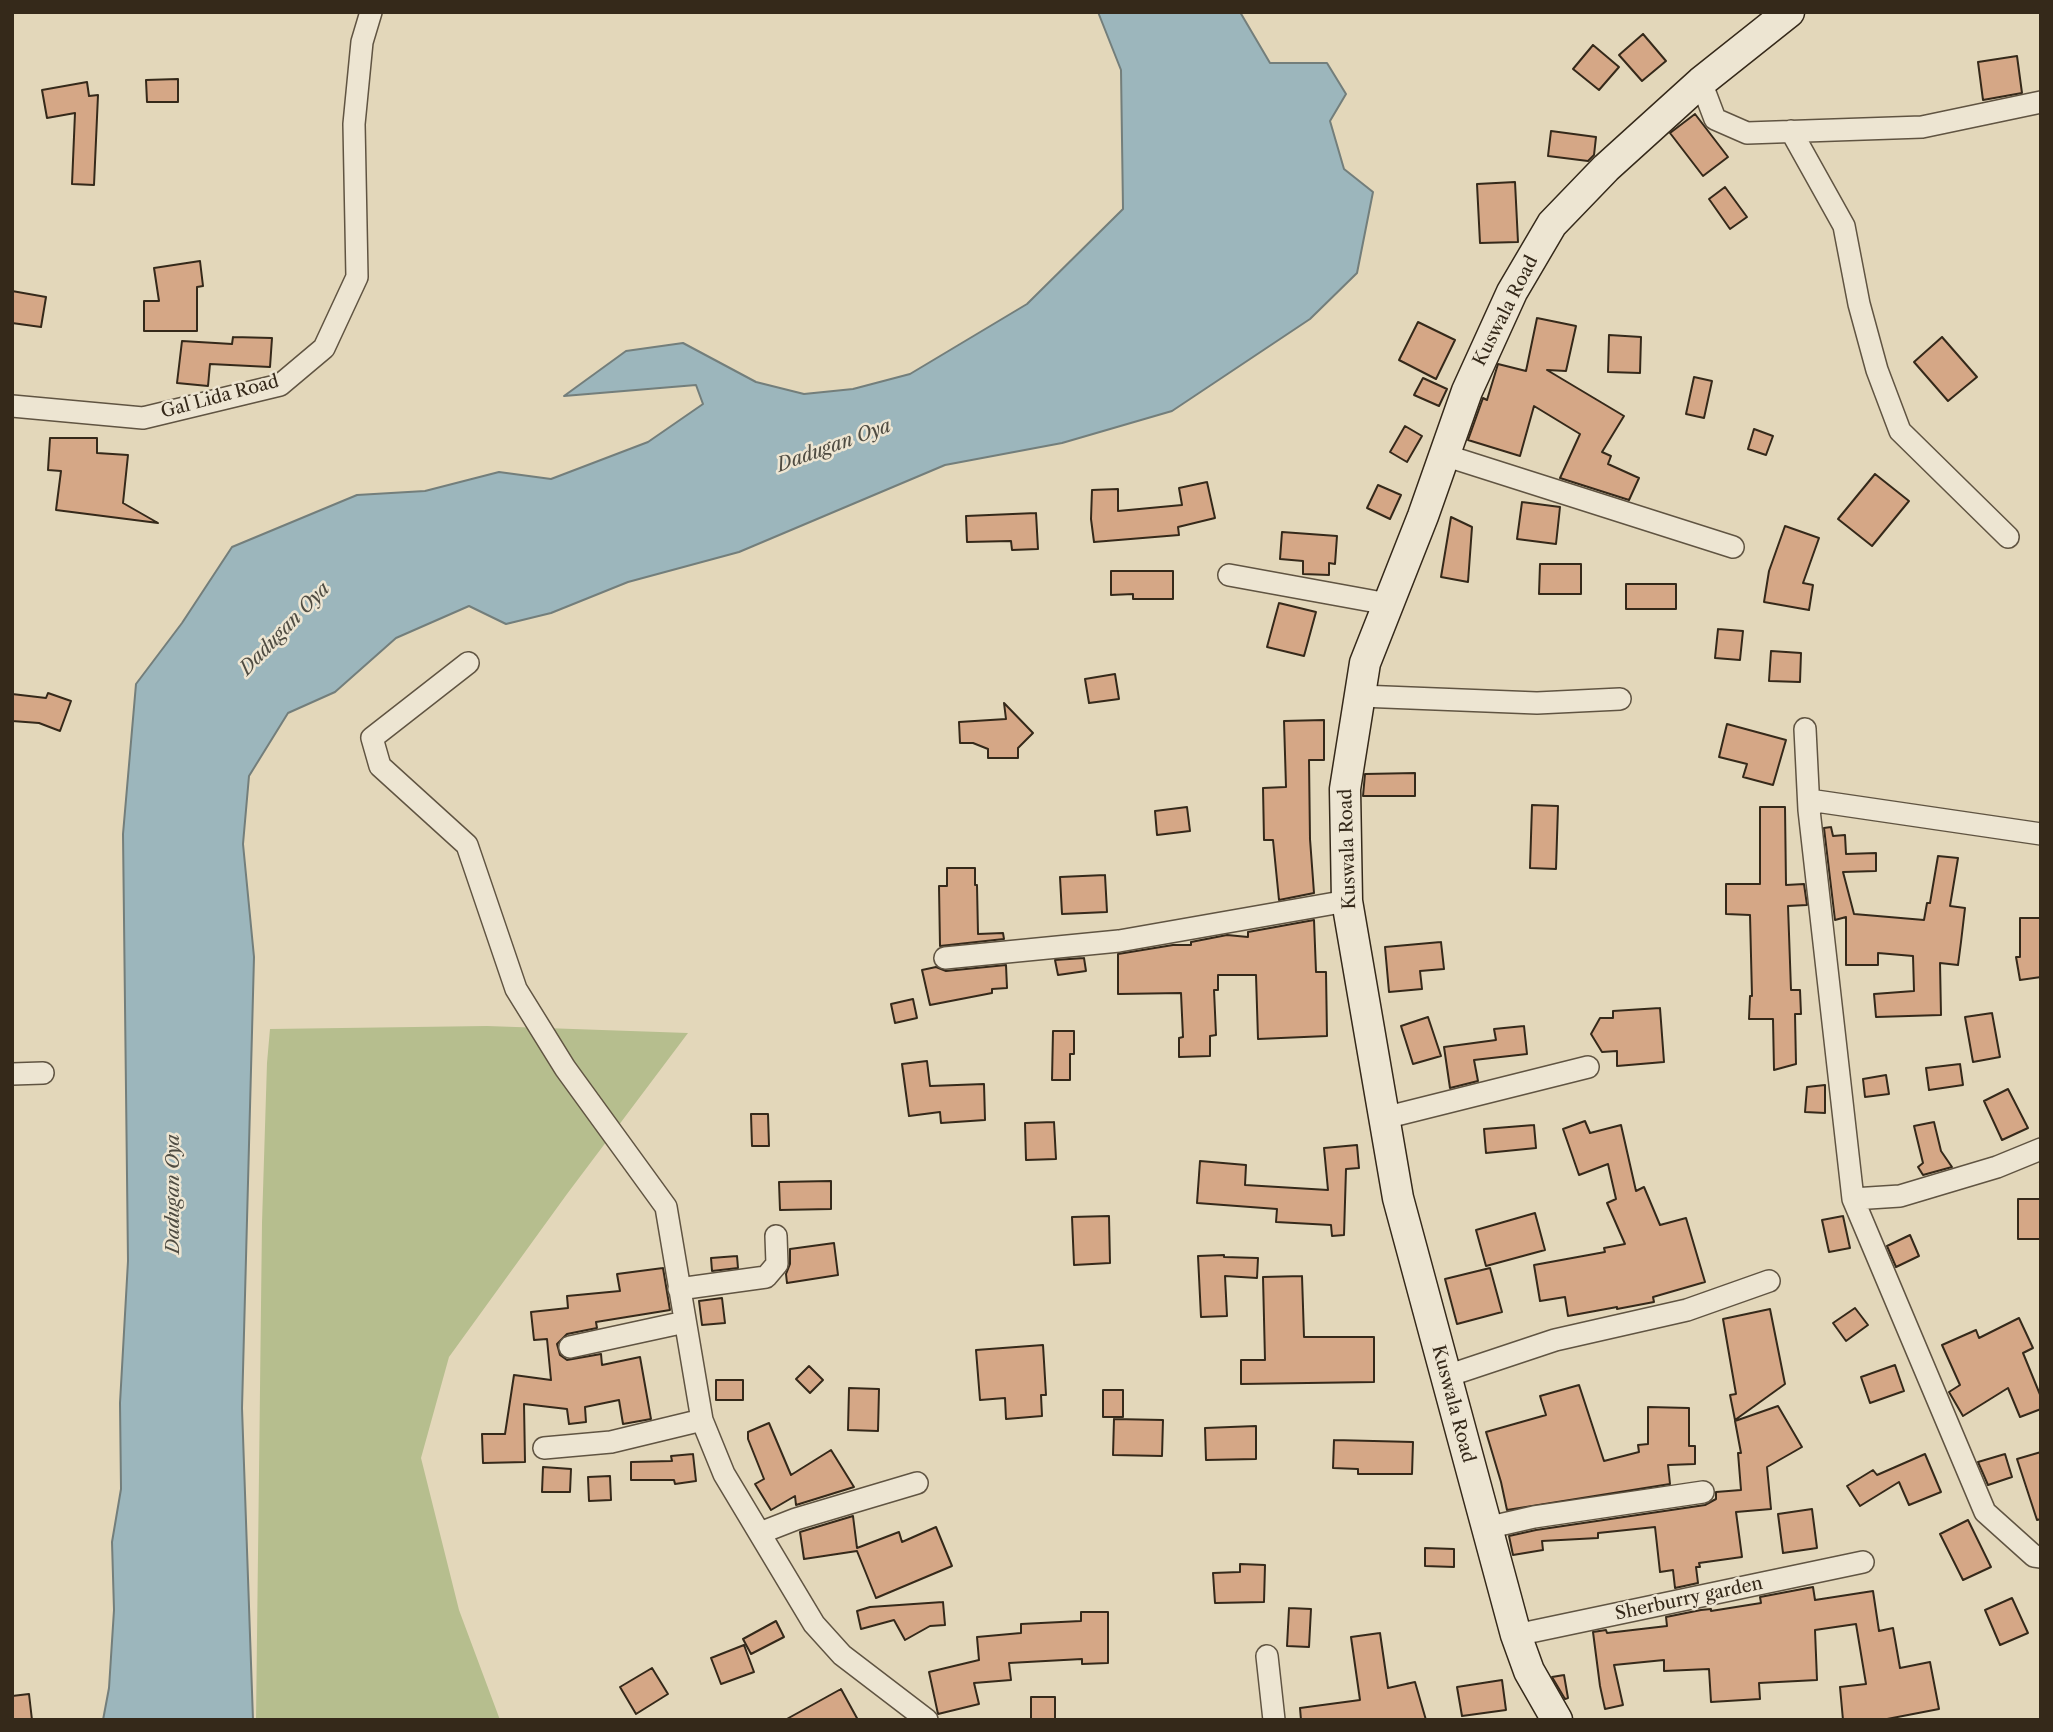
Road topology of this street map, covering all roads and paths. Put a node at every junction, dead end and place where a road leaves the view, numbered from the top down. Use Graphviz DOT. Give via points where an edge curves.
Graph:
graph roads {
  1 [pos="371,12"];
  2 [pos="1789,12"];
  3 [pos="1701,82"];
  4 [pos="2041,102"];
  5 [pos="1791,131"];
  6 [pos="12,406"];
  7 [pos="1444,456"];
  8 [pos="2008,537"];
  9 [pos="1733,547"];
  10 [pos="1229,575"];
  11 [pos="1388,604"];
  12 [pos="468,663"];
  13 [pos="1360,695"];
  14 [pos="1620,699"];
  15 [pos="1805,729"];
  16 [pos="1809,810"];
  17 [pos="2041,834"];
  18 [pos="1348,901"];
  19 [pos="944,958"];
  20 [pos="1588,1067"];
  21 [pos="43,1073"];
  22 [pos="12,1074"];
  23 [pos="1384,1118"];
  24 [pos="2041,1149"];
  25 [pos="1853,1199"];
  26 [pos="776,1236"];
  27 [pos="1769,1281"];
  28 [pos="679,1289"];
  29 [pos="685,1322"];
  30 [pos="570,1347"];
  31 [pos="1447,1377"];
  32 [pos="702,1420"];
  33 [pos="544,1448"];
  34 [pos="917,1483"];
  35 [pos="1703,1492"];
  36 [pos="1486,1528"];
  37 [pos="760,1532"];
  38 [pos="2041,1557"];
  39 [pos="1863,1562"];
  40 [pos="1516,1635"];
  41 [pos="1267,1656"];
  42 [pos="927,1720"];
  43 [pos="1274,1720"];
  44 [pos="1557,1720"];
  1 -- 6 [label="street, Gal Lida Road" via="362,42 354,124 357,277 324,348 280,385 143,418"];
  2 -- 3 [label="street, Kuswala Road"];
  3 -- 5 [label="street" via="1716,119 1747,133"];
  3 -- 7 [label="street, Kuswala Road" via="1606,167 1552,224 1512,292 1467,391"];
  4 -- 5 [label="street" via="1922,127"];
  5 -- 8 [label="street" via="1844,226 1877,370 1900,431"];
  7 -- 9 [label="street"];
  7 -- 11 [label="street, Kuswala Road"];
  10 -- 11 [label="street"];
  11 -- 13 [label="street, Kuswala Road" via="1365,663"];
  12 -- 28 [label="street" via="372,738 380,766 467,845 516,989 565,1068 666,1207"];
  13 -- 14 [label="street" via="1537,703"];
  13 -- 18 [label="street, Kuswala Road" via="1345,789"];
  15 -- 16 [label="street"];
  16 -- 17 [label="street" via="1816,801"];
  16 -- 25 [label="street"];
  18 -- 19 [label="street" via="1119,941"];
  18 -- 23 [label="street, Kuswala Road"];
  20 -- 23 [label="street"];
  21 -- 22 [label="street"];
  23 -- 31 [label="street, Kuswala Road" via="1410,1248"];
  24 -- 25 [label="street" via="1900,1196"];
  25 -- 38 [label="street" via="1985,1512 2034,1556"];
  26 -- 28 [label="street" via="777,1264 766,1277"];
  27 -- 31 [label="street" via="1687,1310 1555,1340"];
  28 -- 29 [label="street"];
  29 -- 30 [label="street"];
  29 -- 32 [label="street"];
  31 -- 36 [label="street, Kuswala Road"];
  32 -- 33 [label="street" via="611,1442"];
  32 -- 37 [label="street" via="724,1474"];
  34 -- 37 [label="street"];
  35 -- 36 [label="street"];
  36 -- 40 [label="street, Kuswala Road"];
  37 -- 42 [label="street" via="814,1624 842,1655"];
  39 -- 40 [label="street, Sherburry garden"];
  40 -- 44 [label="street, Kuswala Road" via="1529,1671"];
  41 -- 43 [label="street"];
}
